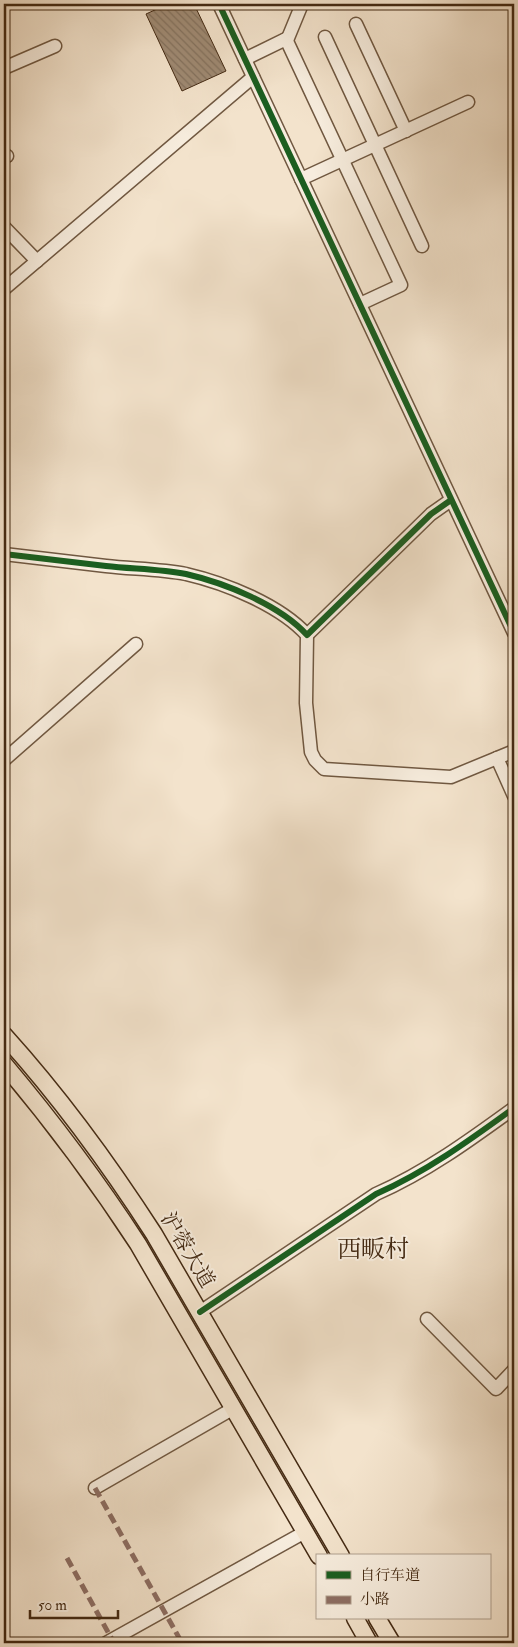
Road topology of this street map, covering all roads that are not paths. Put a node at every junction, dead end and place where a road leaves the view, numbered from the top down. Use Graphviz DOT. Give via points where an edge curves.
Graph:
graph roads {
  1 [pos="219,4"];
  2 [pos="302,4"];
  3 [pos="356,24"];
  4 [pos="325,37"];
  5 [pos="286,39"];
  6 [pos="55,46"];
  7 [pos="245,58"];
  8 [pos="4,68"];
  9 [pos="253,77"];
  10 [pos="468,102"];
  11 [pos="406,130"];
  12 [pos="375,145"];
  13 [pos="342,160"];
  14 [pos="301,179"];
  15 [pos="4,227"];
  16 [pos="422,246"];
  17 [pos="37,260"];
  18 [pos="4,289"];
  19 [pos="360,304"];
  20 [pos="451,500"];
  21 [pos="4,554"];
  22 [pos="513,626"];
  23 [pos="307,635"];
  24 [pos="136,644"];
  25 [pos="514,751"];
  26 [pos="497,758"];
  27 [pos="4,760"];
  28 [pos="514,796"];
  29 [pos="4,1035"];
  30 [pos="4,1064"];
  31 [pos="514,1108"];
  32 [pos="200,1312"];
  33 [pos="427,1319"];
  34 [pos="514,1370"];
  35 [pos="234,1408"];
  36 [pos="94,1488"];
  37 [pos="305,1532"];
  38 [pos="318,1554"];
  39 [pos="340,1554"];
  40 [pos="356,1620"];
  41 [pos="378,1620"];
  42 [pos="106,1643"];
  43 [pos="369,1643"];
  44 [pos="392,1643"];
  1 -- 7 [label="street"];
  2 -- 5 [label="street"];
  3 -- 11 [label="street"];
  4 -- 12 [label="street"];
  5 -- 7 [label="street"];
  5 -- 13 [label="street"];
  6 -- 8 [label="street"];
  7 -- 9 [label="street"];
  9 -- 14 [label="street"];
  9 -- 17 [label="street"];
  10 -- 11 [label="street"];
  11 -- 12 [label="street"];
  12 -- 13 [label="street"];
  12 -- 16 [label="street"];
  13 -- 14 [label="street"];
  13 -- 19 [label="street" via="401,285"];
  14 -- 19 [label="street"];
  15 -- 17 [label="street"];
  17 -- 18 [label="street"];
  19 -- 20 [label="street"];
  20 -- 22 [label="street"];
  20 -- 23 [label="street" via="431,514"];
  21 -- 23 [label="street" via="185,574 255,599 284,616"];
  23 -- 26 [label="street" via="306,703 311,752 324,769 451,777"];
  24 -- 27 [label="street"];
  25 -- 26 [label="street"];
  26 -- 28 [label="street"];
  29 -- 32 [label="main road, 沪蓉大道" via="102,1157 154,1234"];
  30 -- 35 [label="main road, 沪蓉大道" via="59,1131 113,1206"];
  31 -- 32 [label="street" via="426,1169 376,1194"];
  32 -- 39 [label="main road, 沪蓉大道"];
  33 -- 34 [label="street" via="496,1389"];
  35 -- 36 [label="street"];
  35 -- 37 [label="main road, 沪蓉大道"];
  37 -- 38 [label="main road, 沪蓉大道"];
  37 -- 42 [label="street"];
  40 -- 43 [label="main road"];
  41 -- 44 [label="main road"];
}
